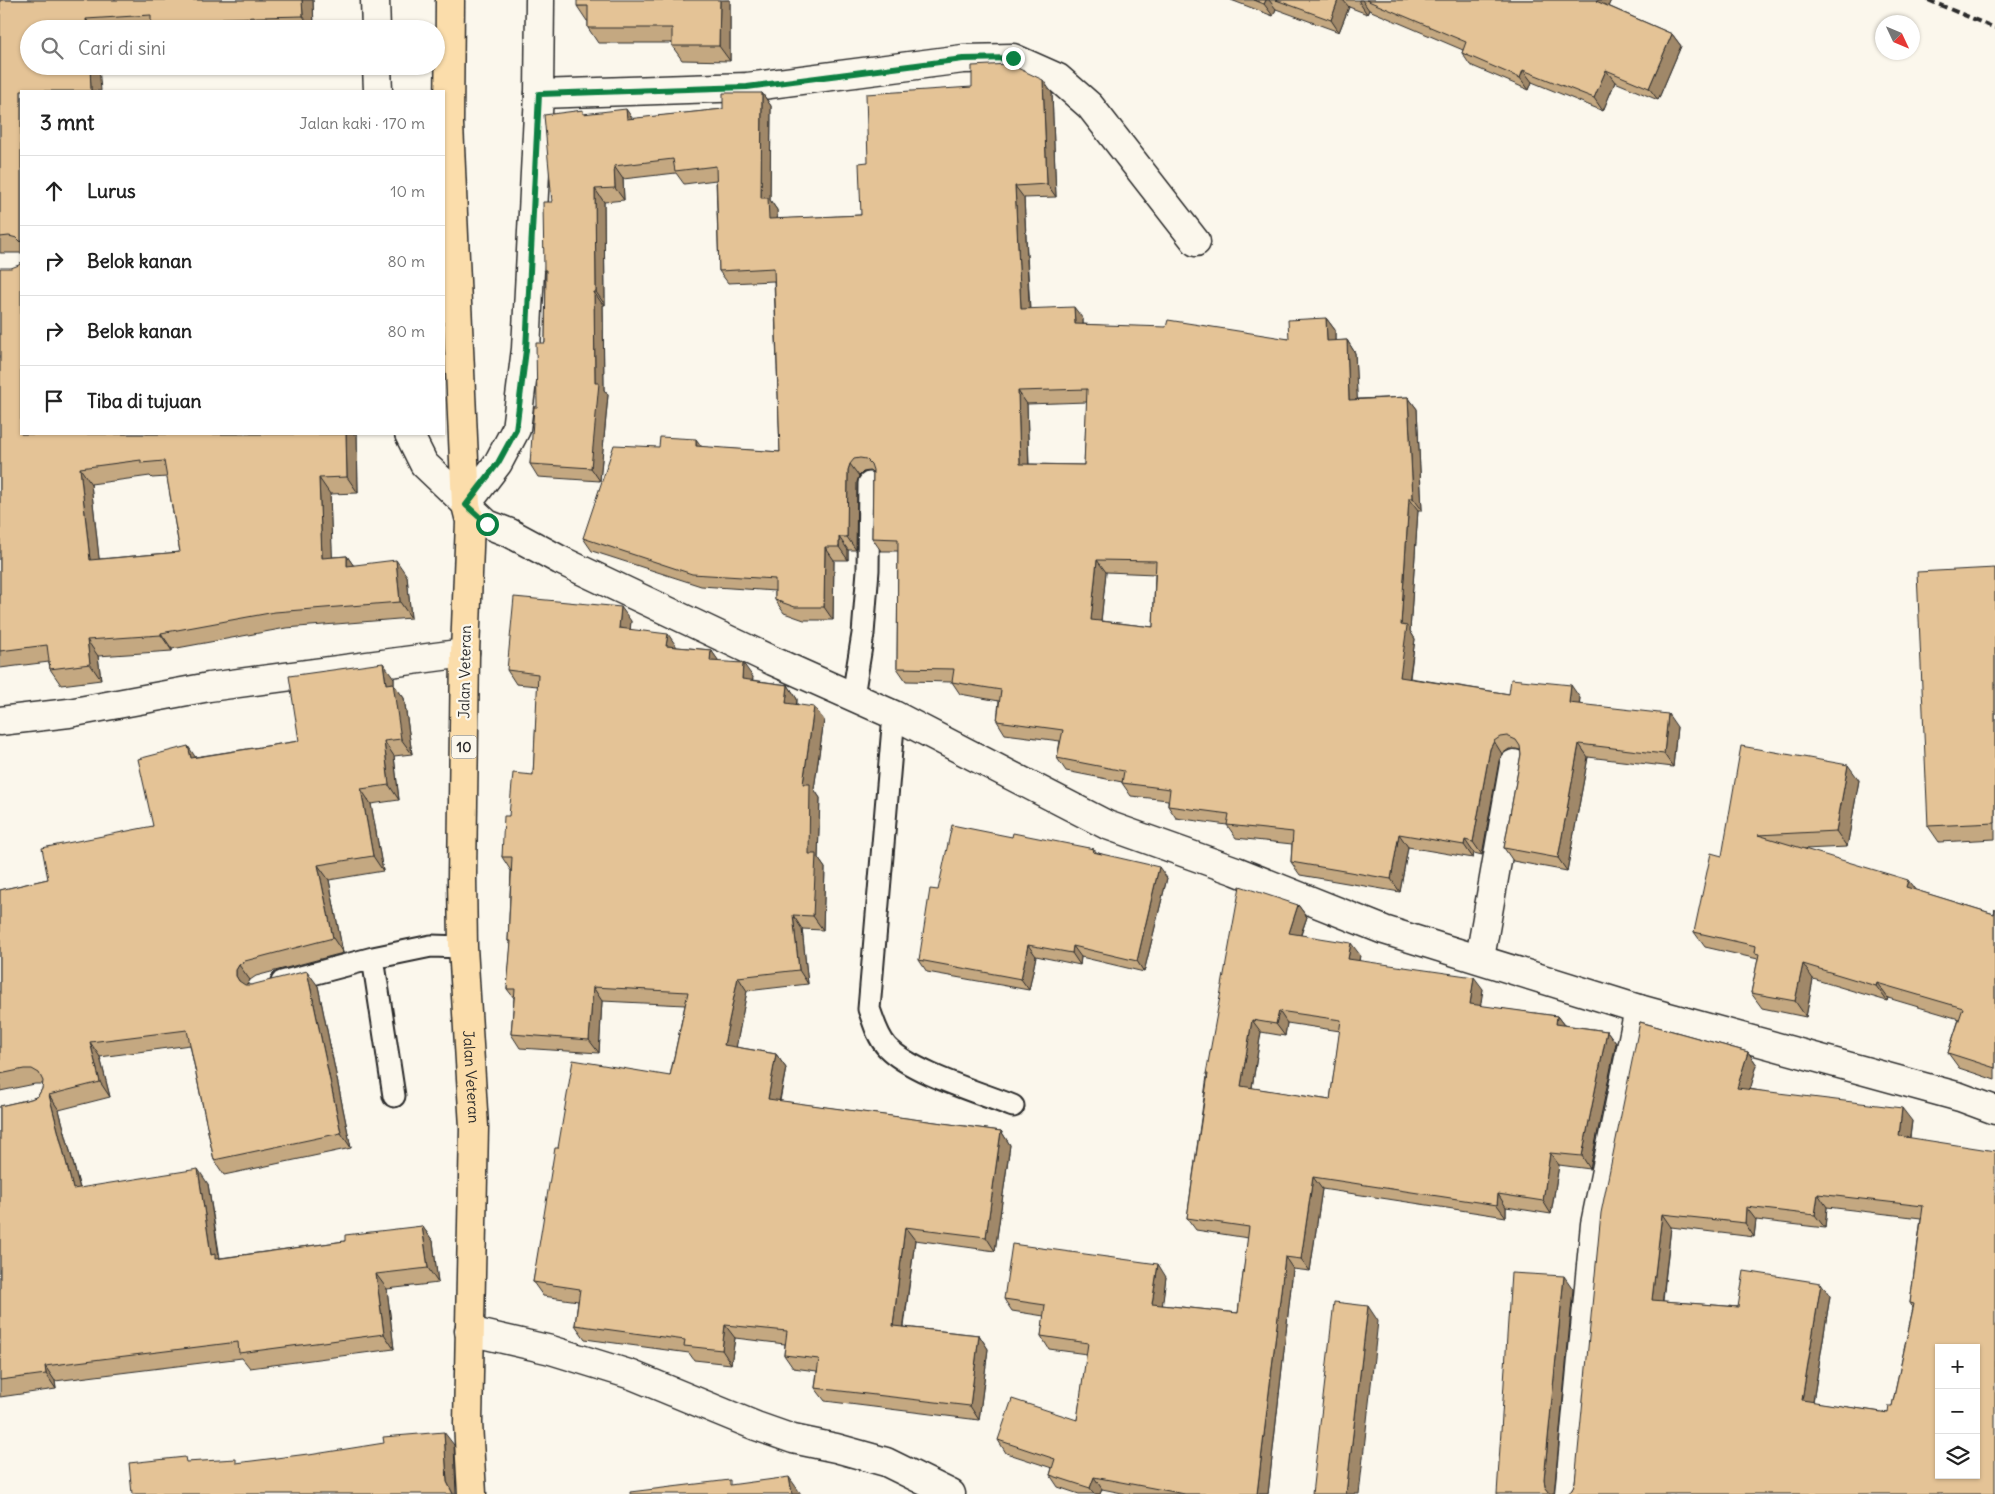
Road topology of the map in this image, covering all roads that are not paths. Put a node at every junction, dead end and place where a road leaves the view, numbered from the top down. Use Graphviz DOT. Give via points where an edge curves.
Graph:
graph roads {
  1 [pos="375,0"];
  2 [pos="450,0"];
  3 [pos="540,0"];
  4 [pos="376,20"];
  5 [pos="377,75"];
  6 [pos="378,90"];
  7 [pos="539,94"];
  8 [pos="1196,242"];
  9 [pos="409,435"];
  10 [pos="869,483"];
  11 [pos="466,505"];
  12 [pos="465,653"];
  13 [pos="853,696"];
  14 [pos="894,715"];
  15 [pos="0,721"];
  16 [pos="1514,764"];
  17 [pos="463,947"];
  18 [pos="373,958"];
  19 [pos="1480,958"];
  20 [pos="259,988"];
  21 [pos="1639,1009"];
  22 [pos="394,1096"];
  23 [pos="1013,1106"];
  24 [pos="1995,1110"];
  25 [pos="469,1331"];
  26 [pos="472,1494"];
  27 [pos="951,1494"];
  28 [pos="1570,1494"];
  1 -- 4 [label="street"];
  2 -- 11 [label="highway, Jalan Veteran / 10" via="448,124"];
  3 -- 7 [label="street"];
  5 -- 6 [label="street"];
  7 -- 8 [label="street" via="747,87 963,59 1013,58 1058,78 1090,106"];
  7 -- 11 [label="street" via="526,350 516,430 498,463"];
  9 -- 11 [label="street" via="424,464"];
  10 -- 13 [label="lane" via="867,588"];
  11 -- 12 [label="highway, Jalan Veteran / 10" via="470,521"];
  11 -- 13 [label="street" via="487,524"];
  12 -- 15 [label="street" via="209,687 69,713"];
  12 -- 17 [label="highway, Jalan Veteran / 10"];
  13 -- 14 [label="street"];
  14 -- 19 [label="street" via="1107,825 1236,871 1384,930"];
  14 -- 23 [label="lane" via="869,1009 877,1032 888,1047 912,1066"];
  16 -- 19 [label="street"];
  17 -- 18 [label="lane" via="431,946"];
  17 -- 25 [label="highway, Jalan Veteran / 10" via="474,1127"];
  18 -- 20 [label="lane"];
  18 -- 22 [label="lane"];
  19 -- 21 [label="street"];
  21 -- 24 [label="street" via="1960,1097"];
  21 -- 28 [label="street" via="1595,1224"];
  25 -- 26 [label="highway, Jalan Veteran / 10" via="468,1423"];
  25 -- 27 [label="street" via="552,1350 632,1375 793,1439 886,1462"];
}
